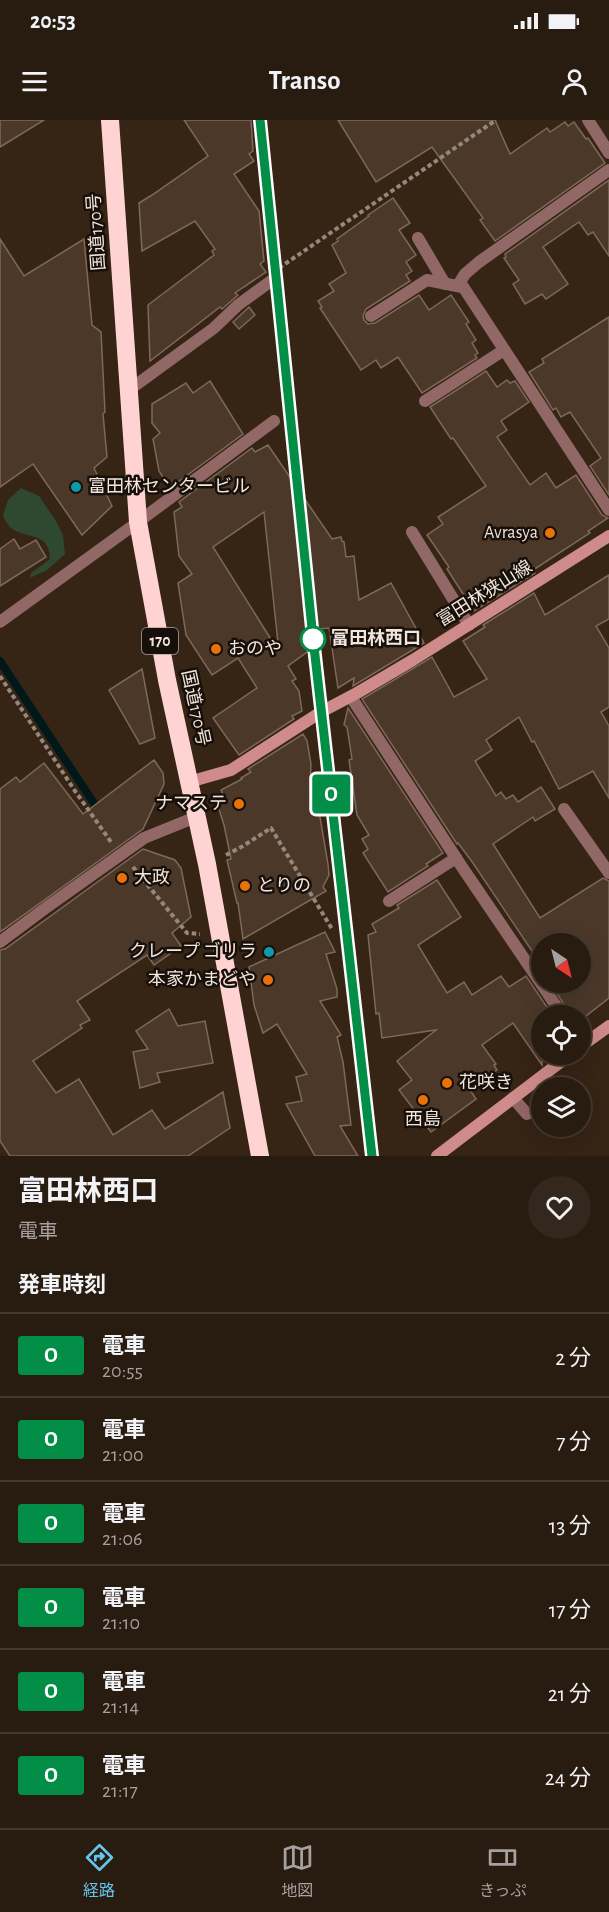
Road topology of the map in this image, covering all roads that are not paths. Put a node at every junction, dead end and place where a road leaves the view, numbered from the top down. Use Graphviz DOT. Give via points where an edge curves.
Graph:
graph roads {
  1 [pos="110,120"];
  2 [pos="588,120"];
  3 [pos="609,153"];
  4 [pos="609,170"];
  5 [pos="417,238"];
  6 [pos="271,281"];
  7 [pos="445,284"];
  8 [pos="462,286"];
  9 [pos="371,316"];
  10 [pos="504,350"];
  11 [pos="129,390"];
  12 [pos="424,401"];
  13 [pos="274,422"];
  14 [pos="609,510"];
  15 [pos="138,522"];
  16 [pos="412,532"];
  17 [pos="609,536"];
  18 [pos="0,622"];
  19 [pos="469,625"];
  20 [pos="351,697"];
  21 [pos="189,782"];
  22 [pos="564,809"];
  23 [pos="196,817"];
  24 [pos="456,858"];
  25 [pos="609,873"];
  26 [pos="389,901"];
  27 [pos="0,942"];
  28 [pos="556,1005"];
  29 [pos="609,1026"];
  30 [pos="591,1038"];
  31 [pos="556,1065"];
  32 [pos="513,1098"];
  33 [pos="526,1114"];
  34 [pos="260,1156"];
  35 [pos="437,1156"];
  1 -- 11 [label="highway, 国道170号 / 170"];
  2 -- 3 [label="street"];
  4 -- 8 [label="street" via="479,262 465,274"];
  5 -- 7 [label="street"];
  6 -- 11 [label="street"];
  7 -- 8 [label="street"];
  7 -- 9 [label="street" via="427,280"];
  8 -- 10 [label="street"];
  10 -- 12 [label="street"];
  10 -- 14 [label="street"];
  11 -- 15 [label="highway, 国道170号 / 170"];
  13 -- 15 [label="street"];
  15 -- 18 [label="street"];
  15 -- 21 [label="highway, 国道170号 / 170"];
  16 -- 19 [label="street"];
  17 -- 19 [label="main road, 富田林狭山線"];
  19 -- 20 [label="main road, 富田林狭山線"];
  20 -- 21 [label="main road, 富田林狭山線" via="231,770"];
  20 -- 24 [label="street"];
  21 -- 23 [label="highway, 国道170号 / 170"];
  22 -- 25 [label="street"];
  23 -- 27 [label="street" via="144,838"];
  23 -- 34 [label="highway, 国道170号 / 170"];
  24 -- 26 [label="street"];
  24 -- 28 [label="street"];
  29 -- 30 [label="main road"];
  31 -- 32 [label="main road"];
  32 -- 33 [label="street"];
  32 -- 35 [label="main road"];
}
